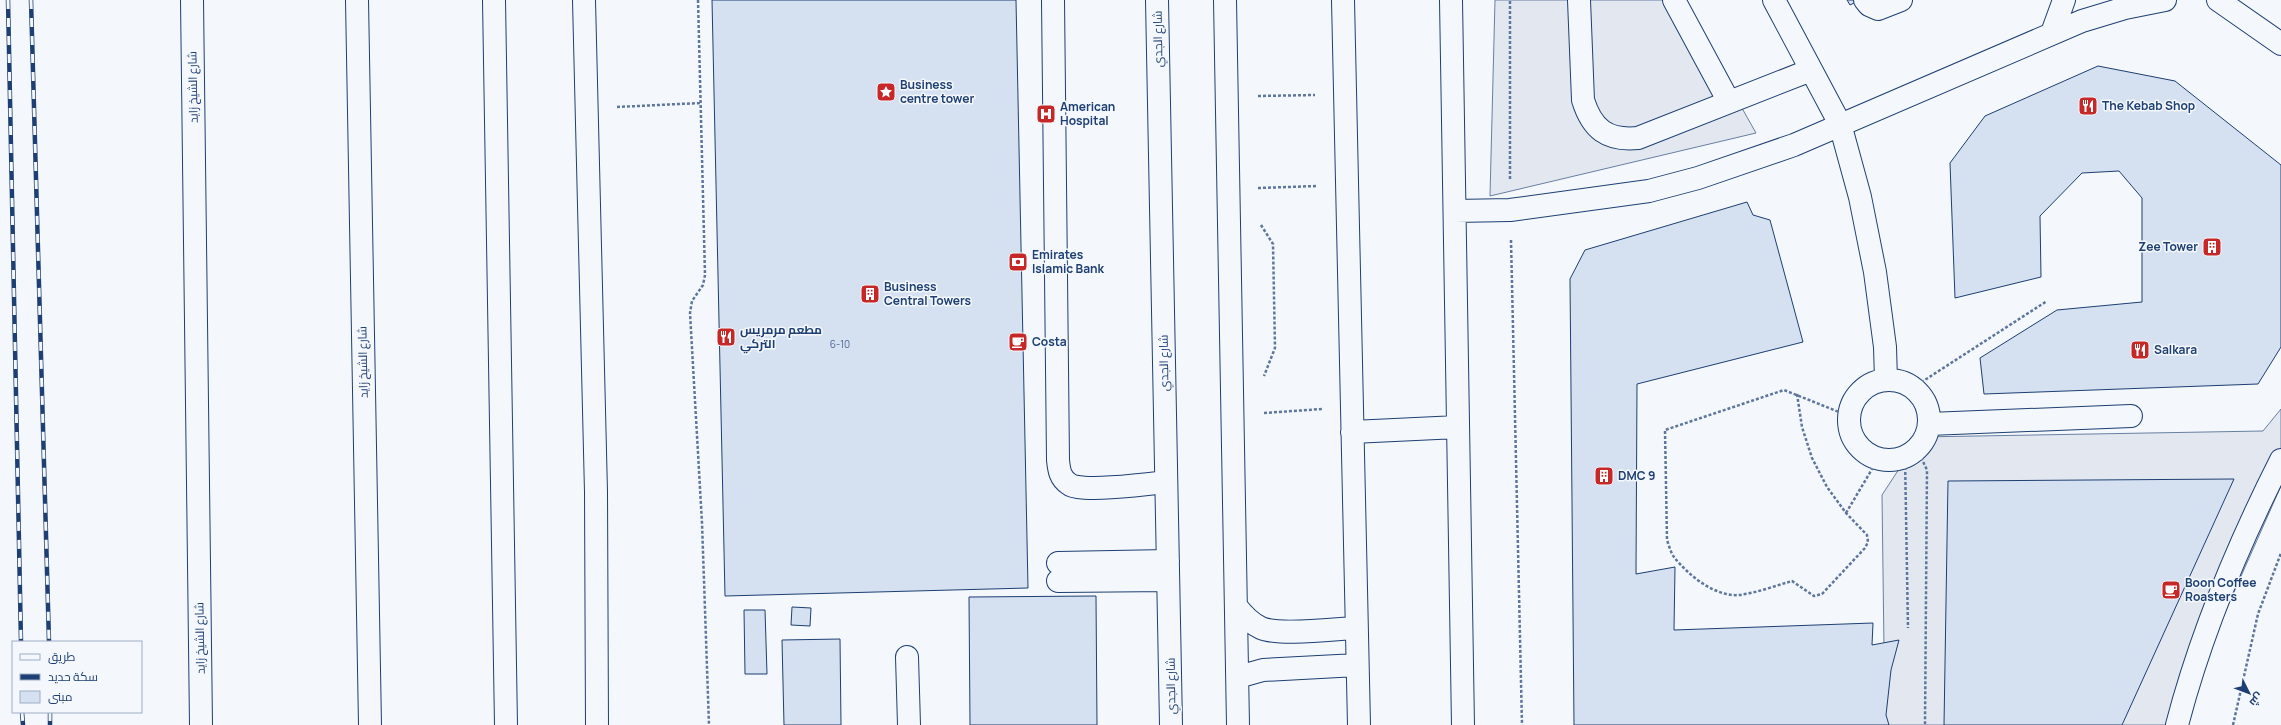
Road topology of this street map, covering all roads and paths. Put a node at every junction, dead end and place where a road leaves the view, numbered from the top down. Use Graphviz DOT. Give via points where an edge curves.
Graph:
graph roads {
  1 [pos="192,0"];
  2 [pos="357,0"];
  3 [pos="494,0"];
  4 [pos="584,0"];
  5 [pos="698,0"];
  6 [pos="1053,0"];
  7 [pos="1157,0"];
  8 [pos="1225,0"];
  9 [pos="1343,0"];
  10 [pos="1451,0"];
  11 [pos="1510,0"];
  12 [pos="1579,0"];
  13 [pos="1674,0"];
  14 [pos="1774,0"];
  15 [pos="1865,0"];
  16 [pos="1901,0"];
  17 [pos="2064,0"];
  18 [pos="2165,0"];
  19 [pos="2218,0"];
  20 [pos="2052,33"];
  21 [pos="2281,44"];
  22 [pos="1811,70"];
  23 [pos="1344,94"];
  24 [pos="1257,96"];
  25 [pos="1729,102"];
  26 [pos="700,103"];
  27 [pos="587,108"];
  28 [pos="1840,124"];
  29 [pos="1347,185"];
  30 [pos="1257,188"];
  31 [pos="1510,210"];
  32 [pos="1455,211"];
  33 [pos="2048,301"];
  34 [pos="1886,380"];
  35 [pos="1913,388"];
  36 [pos="1797,394"];
  37 [pos="1351,407"];
  38 [pos="1262,413"];
  39 [pos="1849,416"];
  40 [pos="2131,416"];
  41 [pos="1929,424"];
  42 [pos="1458,427"];
  43 [pos="1352,432"];
  44 [pos="1911,453"];
  45 [pos="1878,459"];
  46 [pos="2281,460"];
  47 [pos="1166,482"];
  48 [pos="1846,513"];
  49 [pos="2281,553"];
  50 [pos="1168,570"];
  51 [pos="1058,572"];
  52 [pos="1236,606"];
  53 [pos="1356,628"];
  54 [pos="1908,628"];
  55 [pos="907,657"];
  56 [pos="1357,665"];
  57 [pos="1238,677"];
  58 [pos="201,725"];
  59 [pos="370,725"];
  60 [pos="506,725"];
  61 [pos="597,725"];
  62 [pos="709,725"];
  63 [pos="909,725"];
  64 [pos="1171,725"];
  65 [pos="1238,725"];
  66 [pos="1359,725"];
  67 [pos="1463,725"];
  68 [pos="1522,725"];
  69 [pos="1925,725"];
  70 [pos="2177,725"];
  71 [pos="2233,725"];
  1 -- 58 [label="main road, شارع الشيخ زايد"];
  2 -- 59 [label="main road, شارع الشيخ زايد"];
  3 -- 60 [label="main road"];
  4 -- 27 [label="main road"];
  5 -- 26 [label="path"];
  6 -- 47 [label="main road" via="1060,474 1069,485 1084,489"];
  7 -- 47 [label="main road, شارع الجدي"];
  8 -- 52 [label="main road"];
  9 -- 23 [label="main road"];
  10 -- 32 [label="main road"];
  11 -- 31 [label="path"];
  12 -- 25 [label="main road" via="1583,100 1587,114 1596,127 1608,135 1623,139 1638,138"];
  13 -- 25 [label="main road"];
  14 -- 22 [label="main road"];
  15 -- 16 [label="main road" via="1869,6 1878,9"];
  17 -- 20 [label="main road"];
  18 -- 20 [label="main road" via="2125,8"];
  19 -- 21 [label="main road"];
  20 -- 28 [label="main road"];
  22 -- 25 [label="main road"];
  22 -- 28 [label="main road"];
  23 -- 24 [label="path"];
  23 -- 29 [label="main road"];
  26 -- 27 [label="path"];
  26 -- 62 [label="path" via="704,280 692,301 690,313 702,523"];
  27 -- 61 [label="main road" via="596,492"];
  28 -- 31 [label="main road" via="1747,163 1656,189"];
  28 -- 34 [label="main road" via="1860,197 1875,272 1885,347"];
  29 -- 30 [label="path"];
  29 -- 37 [label="main road"];
  31 -- 32 [label="main road"];
  31 -- 68 [label="path"];
  32 -- 42 [label="main road"];
  33 -- 35 [label="path"];
  34 -- 35 [label="main road" via="1900,382"];
  34 -- 39 [label="main road" via="1873,383 1861,391 1853,402"];
  35 -- 41 [label="main road" via="1923,397 1928,410"];
  36 -- 39 [label="path"];
  36 -- 48 [label="path" via="1802,427 1812,458 1827,487"];
  36 -- 48 [label="path" via="1784,390 1664,430 1667,540 1673,556 1699,581 1720,592 1738,595 1792,581 1814,596 1822,594 1868,542 1867,535"];
  37 -- 38 [label="path"];
  37 -- 43 [label="main road"];
  39 -- 45 [label="main road" via="1850,430 1855,442 1865,453"];
  40 -- 41 [label="main road"];
  41 -- 44 [label="main road" via="1925,438"];
  42 -- 43 [label="main road"];
  42 -- 67 [label="main road"];
  43 -- 53 [label="main road"];
  44 -- 45 [label="main road" via="1892,460"];
  44 -- 54 [label="path"];
  44 -- 69 [label="path" via="1927,470"];
  45 -- 48 [label="path"];
  46 -- 70 [label="main road" via="2248,526 2212,615"];
  47 -- 50 [label="main road, شارع الجدي"];
  49 -- 71 [label="path" via="2258,614"];
  50 -- 51 [label="main road"];
  50 -- 64 [label="main road, شارع الجدي"];
  52 -- 53 [label="main road" via="1247,620 1262,629 1276,631"];
  52 -- 57 [label="main road"];
  53 -- 56 [label="main road"];
  55 -- 63 [label="main road"];
  56 -- 57 [label="main road" via="1263,670"];
  56 -- 66 [label="main road"];
  57 -- 65 [label="main road"];
}
